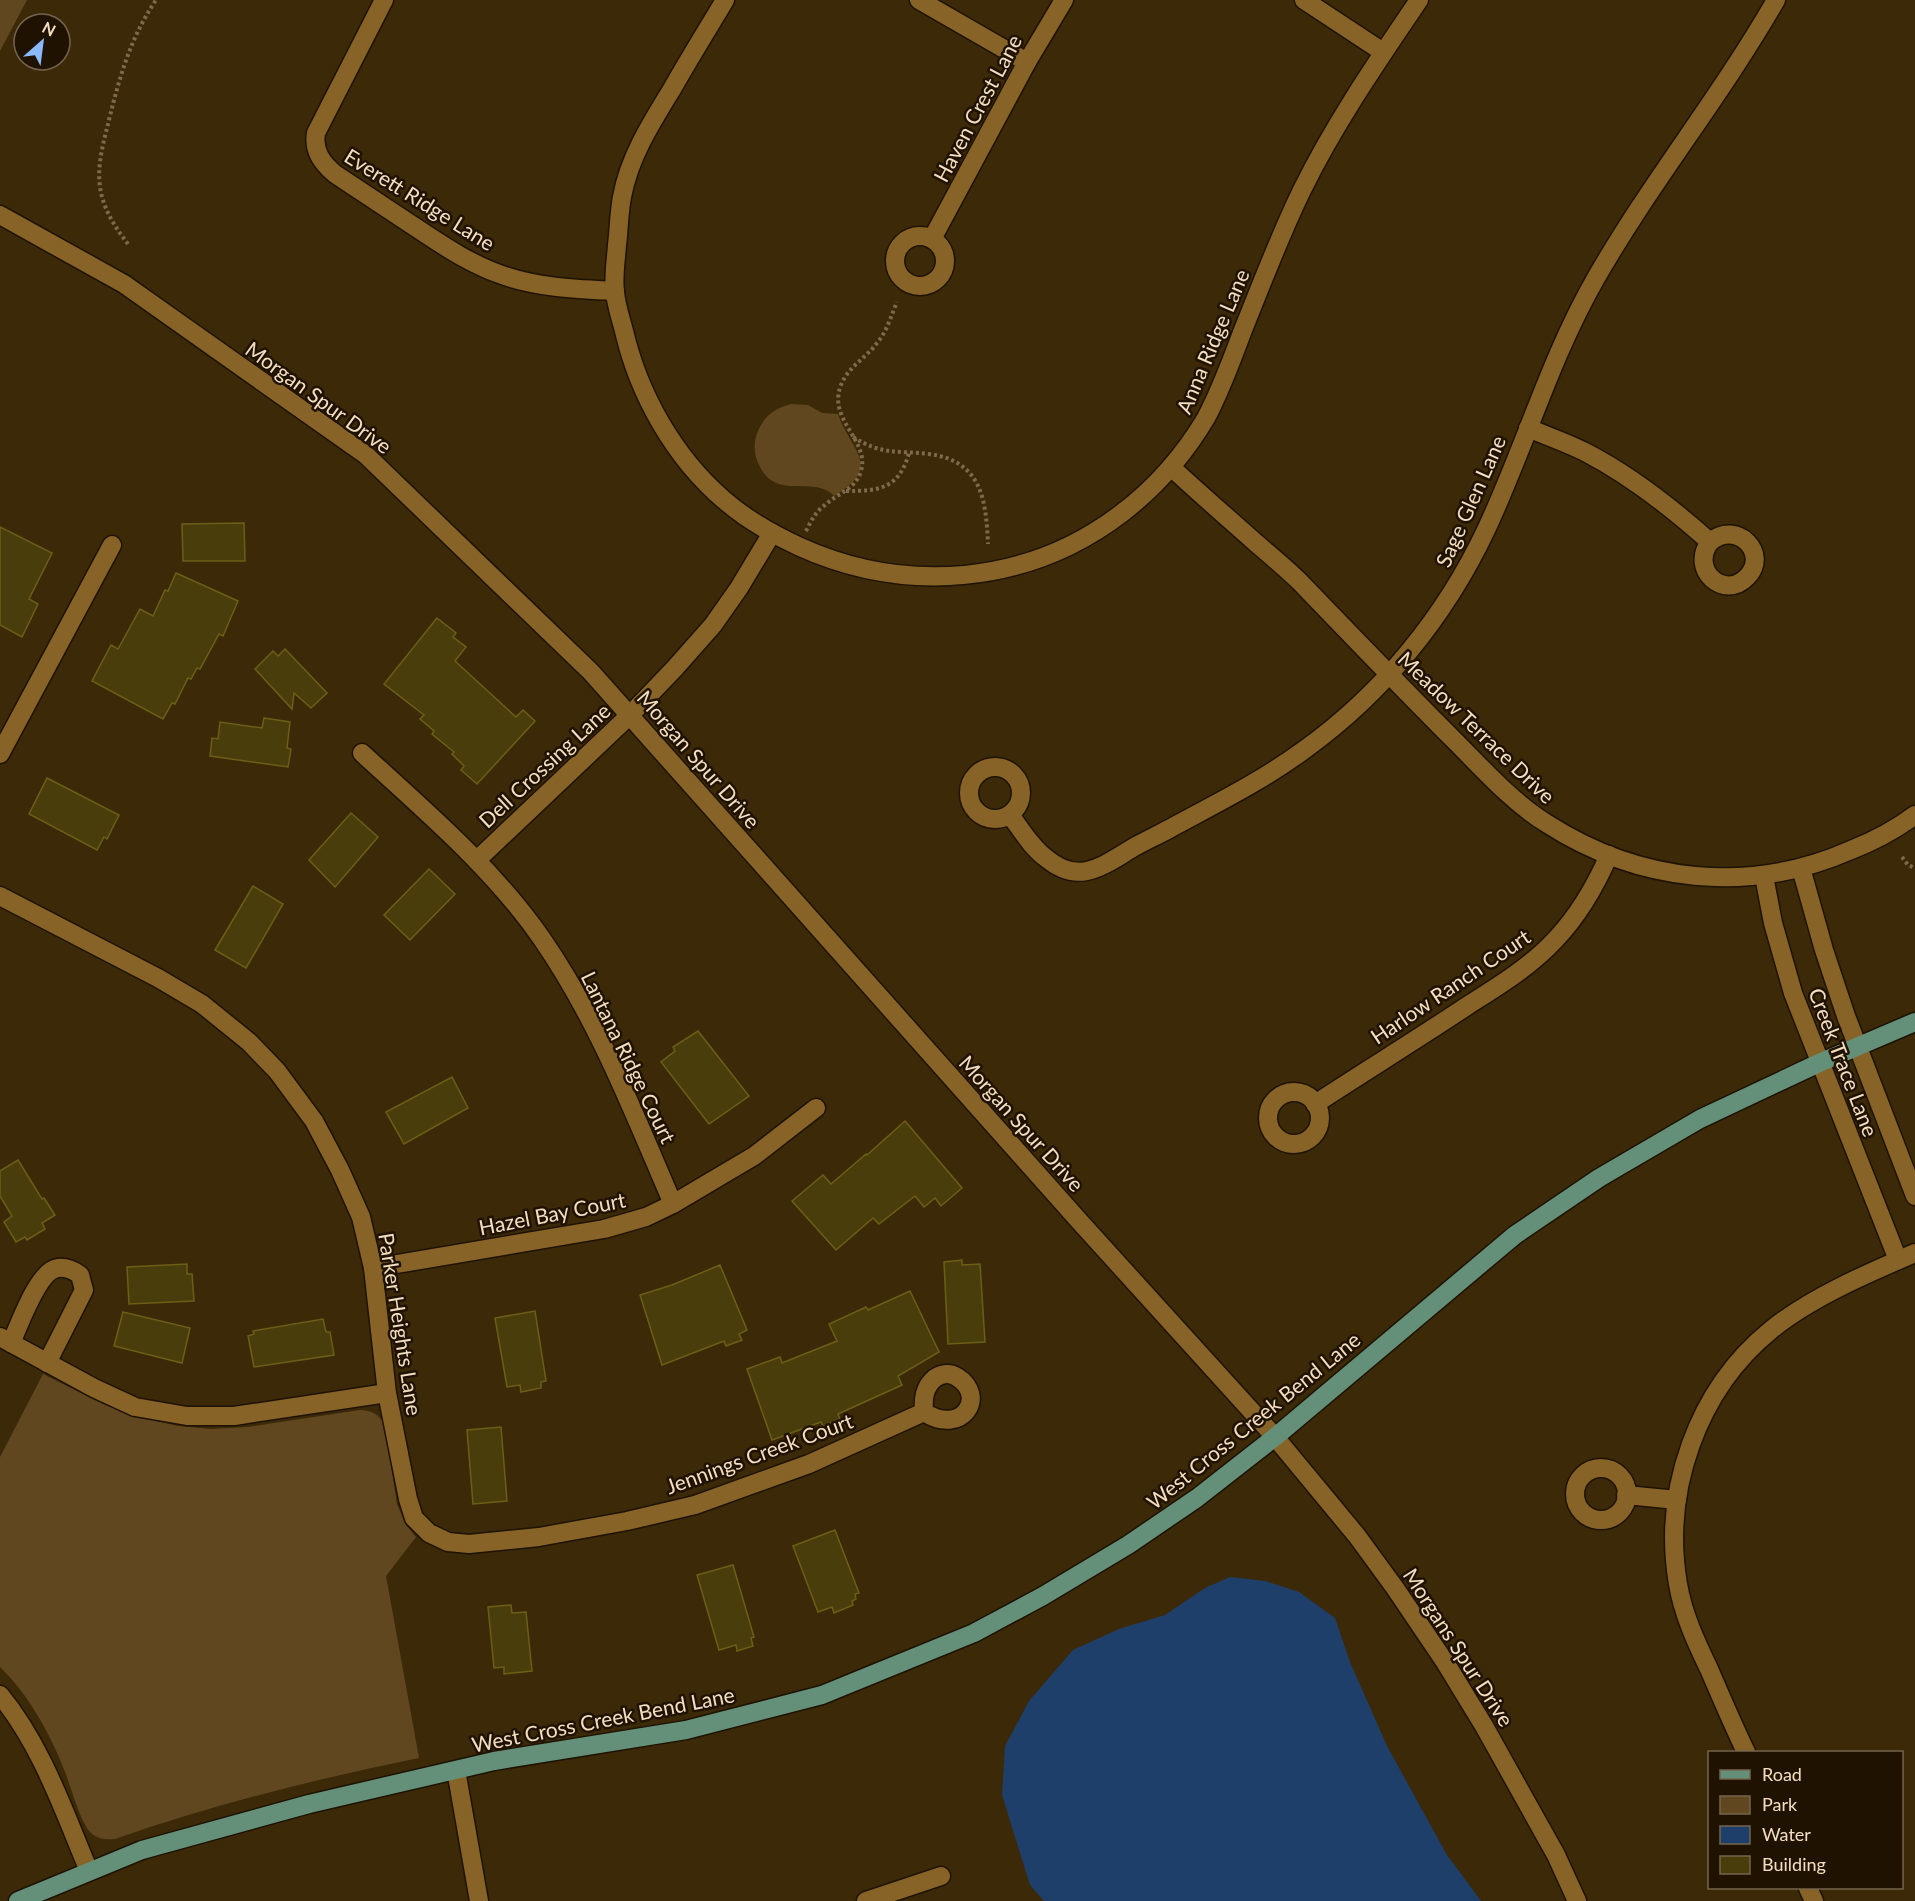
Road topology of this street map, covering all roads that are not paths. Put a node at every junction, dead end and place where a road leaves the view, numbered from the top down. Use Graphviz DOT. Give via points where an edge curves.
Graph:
graph roads {
  1 [pos="384,0"];
  2 [pos="725,0"];
  3 [pos="919,0"];
  4 [pos="1064,0"];
  5 [pos="1304,0"];
  6 [pos="1419,0"];
  7 [pos="1776,0"];
  8 [pos="1383,52"];
  9 [pos="1027,62"];
  10 [pos="0,214"];
  11 [pos="932,239"];
  12 [pos="615,291"];
  13 [pos="1528,428"];
  14 [pos="1171,467"];
  15 [pos="772,533"];
  16 [pos="1710,542"];
  17 [pos="112,545"];
  18 [pos="1389,675"];
  19 [pos="630,715"];
  20 [pos="362,753"];
  21 [pos="0,754"];
  22 [pos="1010,815"];
  23 [pos="1915,815"];
  24 [pos="1609,855"];
  25 [pos="478,859"];
  26 [pos="1801,868"];
  27 [pos="1764,876"];
  28 [pos="0,896"];
  29 [pos="1915,1022"];
  30 [pos="1859,1046"];
  31 [pos="1819,1063"];
  32 [pos="1316,1104"];
  33 [pos="816,1108"];
  34 [pos="1915,1196"];
  35 [pos="673,1204"];
  36 [pos="1907,1257"];
  37 [pos="373,1268"];
  38 [pos="6,1340"];
  39 [pos="46,1362"];
  40 [pos="387,1393"];
  41 [pos="924,1412"];
  42 [pos="1275,1437"];
  43 [pos="1626,1495"];
  44 [pos="1677,1500"];
  45 [pos="429,1533"];
  46 [pos="0,1695"];
  47 [pos="1746,1751"];
  48 [pos="456,1770"];
  49 [pos="89,1871"];
  50 [pos="941,1876"];
  51 [pos="18,1901"];
  52 [pos="479,1901"];
  53 [pos="866,1901"];
  54 [pos="1577,1901"];
  1 -- 12 [label="street, Everett Ridge Lane" via="320,123 316,150 325,165 468,260 528,282"];
  2 -- 12 [label="street, Anna Ridge Lane" via="634,156 622,196"];
  3 -- 9 [label="street"];
  4 -- 9 [label="street, Haven Crest Lane"];
  5 -- 8 [label="street"];
  6 -- 8 [label="street, Anna Ridge Lane"];
  7 -- 13 [label="street, Sage Glen Lane" via="1594,280 1571,324"];
  8 -- 14 [label="street, Anna Ridge Lane" via="1302,191 1217,396"];
  9 -- 11 [label="street, Haven Crest Lane"];
  10 -- 19 [label="street, Morgan Spur Drive" via="124,284 366,454 591,672"];
  12 -- 15 [label="street, Anna Ridge Lane" via="633,365 659,420 711,487"];
  13 -- 16 [label="street" via="1586,452 1634,480"];
  13 -- 18 [label="street, Sage Glen Lane" via="1467,566 1436,616"];
  14 -- 15 [label="street, Anna Ridge Lane" via="1137,500 1089,535 1019,566 980,574 926,577 872,570 823,556"];
  14 -- 18 [label="street, Meadow Terrace Drive" via="1298,580"];
  15 -- 19 [label="street, Dell Crossing Lane" via="713,625"];
  17 -- 21 [label="street"];
  18 -- 22 [label="street, Sage Glen Lane" via="1360,705 1305,750 1103,867 1075,871 1054,864 1038,851"];
  18 -- 24 [label="street, Meadow Terrace Drive" via="1526,808 1566,835"];
  19 -- 25 [label="street, Dell Crossing Lane"];
  19 -- 42 [label="street, Morgan Spur Drive"];
  20 -- 25 [label="street, Lantana Ridge Court"];
  23 -- 26 [label="street, Meadow Terrace Drive" via="1877,839"];
  24 -- 27 [label="street, Meadow Terrace Drive" via="1639,866 1686,875"];
  24 -- 32 [label="street, Harlow Ranch Court" via="1579,911 1536,958"];
  25 -- 35 [label="street, Lantana Ridge Court" via="542,939 583,1004"];
  26 -- 27 [label="street, Meadow Terrace Drive"];
  26 -- 30 [label="street, Creek Trace Lane" via="1824,950"];
  27 -- 31 [label="street, Creek Trace Lane" via="1792,993"];
  28 -- 37 [label="street, Parker Heights Lane" via="158,978 202,1004 249,1042 277,1071 314,1121 361,1217"];
  29 -- 30 [label="main road, West Cross Creek Bend Lane"];
  30 -- 31 [label="main road, West Cross Creek Bend Lane"];
  30 -- 34 [label="street, Creek Trace Lane"];
  31 -- 36 [label="street, Creek Trace Lane"];
  31 -- 42 [label="main road, West Cross Creek Bend Lane" via="1700,1119 1599,1178 1515,1235"];
  33 -- 35 [label="street, Hazel Bay Court" via="754,1156"];
  35 -- 37 [label="street, Hazel Bay Court" via="604,1229"];
  36 -- 44 [label="street" via="1809,1304 1770,1330 1747,1353 1723,1382 1698,1426 1688,1450"];
  37 -- 40 [label="street, Parker Heights Lane"];
  38 -- 39 [label="street"];
  38 -- 39 [label="street" via="44,1276 56,1268 69,1268 80,1275 84,1290"];
  39 -- 40 [label="street" via="135,1407 188,1416 234,1416"];
  40 -- 45 [label="street, Parker Heights Lane" via="408,1499 414,1518"];
  41 -- 45 [label="street, Jennings Creek Court" via="809,1464 694,1505 539,1537 469,1544 448,1542"];
  42 -- 48 [label="main road, West Cross Creek Bend Lane" via="1187,1505 1044,1596 974,1633 822,1695 686,1730"];
  42 -- 54 [label="street, Morgans Spur Drive" via="1363,1545 1445,1662 1534,1816"];
  43 -- 44 [label="street"];
  44 -- 47 [label="street" via="1674,1539 1684,1608"];
  46 -- 49 [label="street" via="38,1753"];
  48 -- 49 [label="main road, West Cross Creek Bend Lane" via="264,1816 142,1850"];
  48 -- 52 [label="street"];
  49 -- 51 [label="main road, West Cross Creek Bend Lane"];
  50 -- 53 [label="street"];
}
